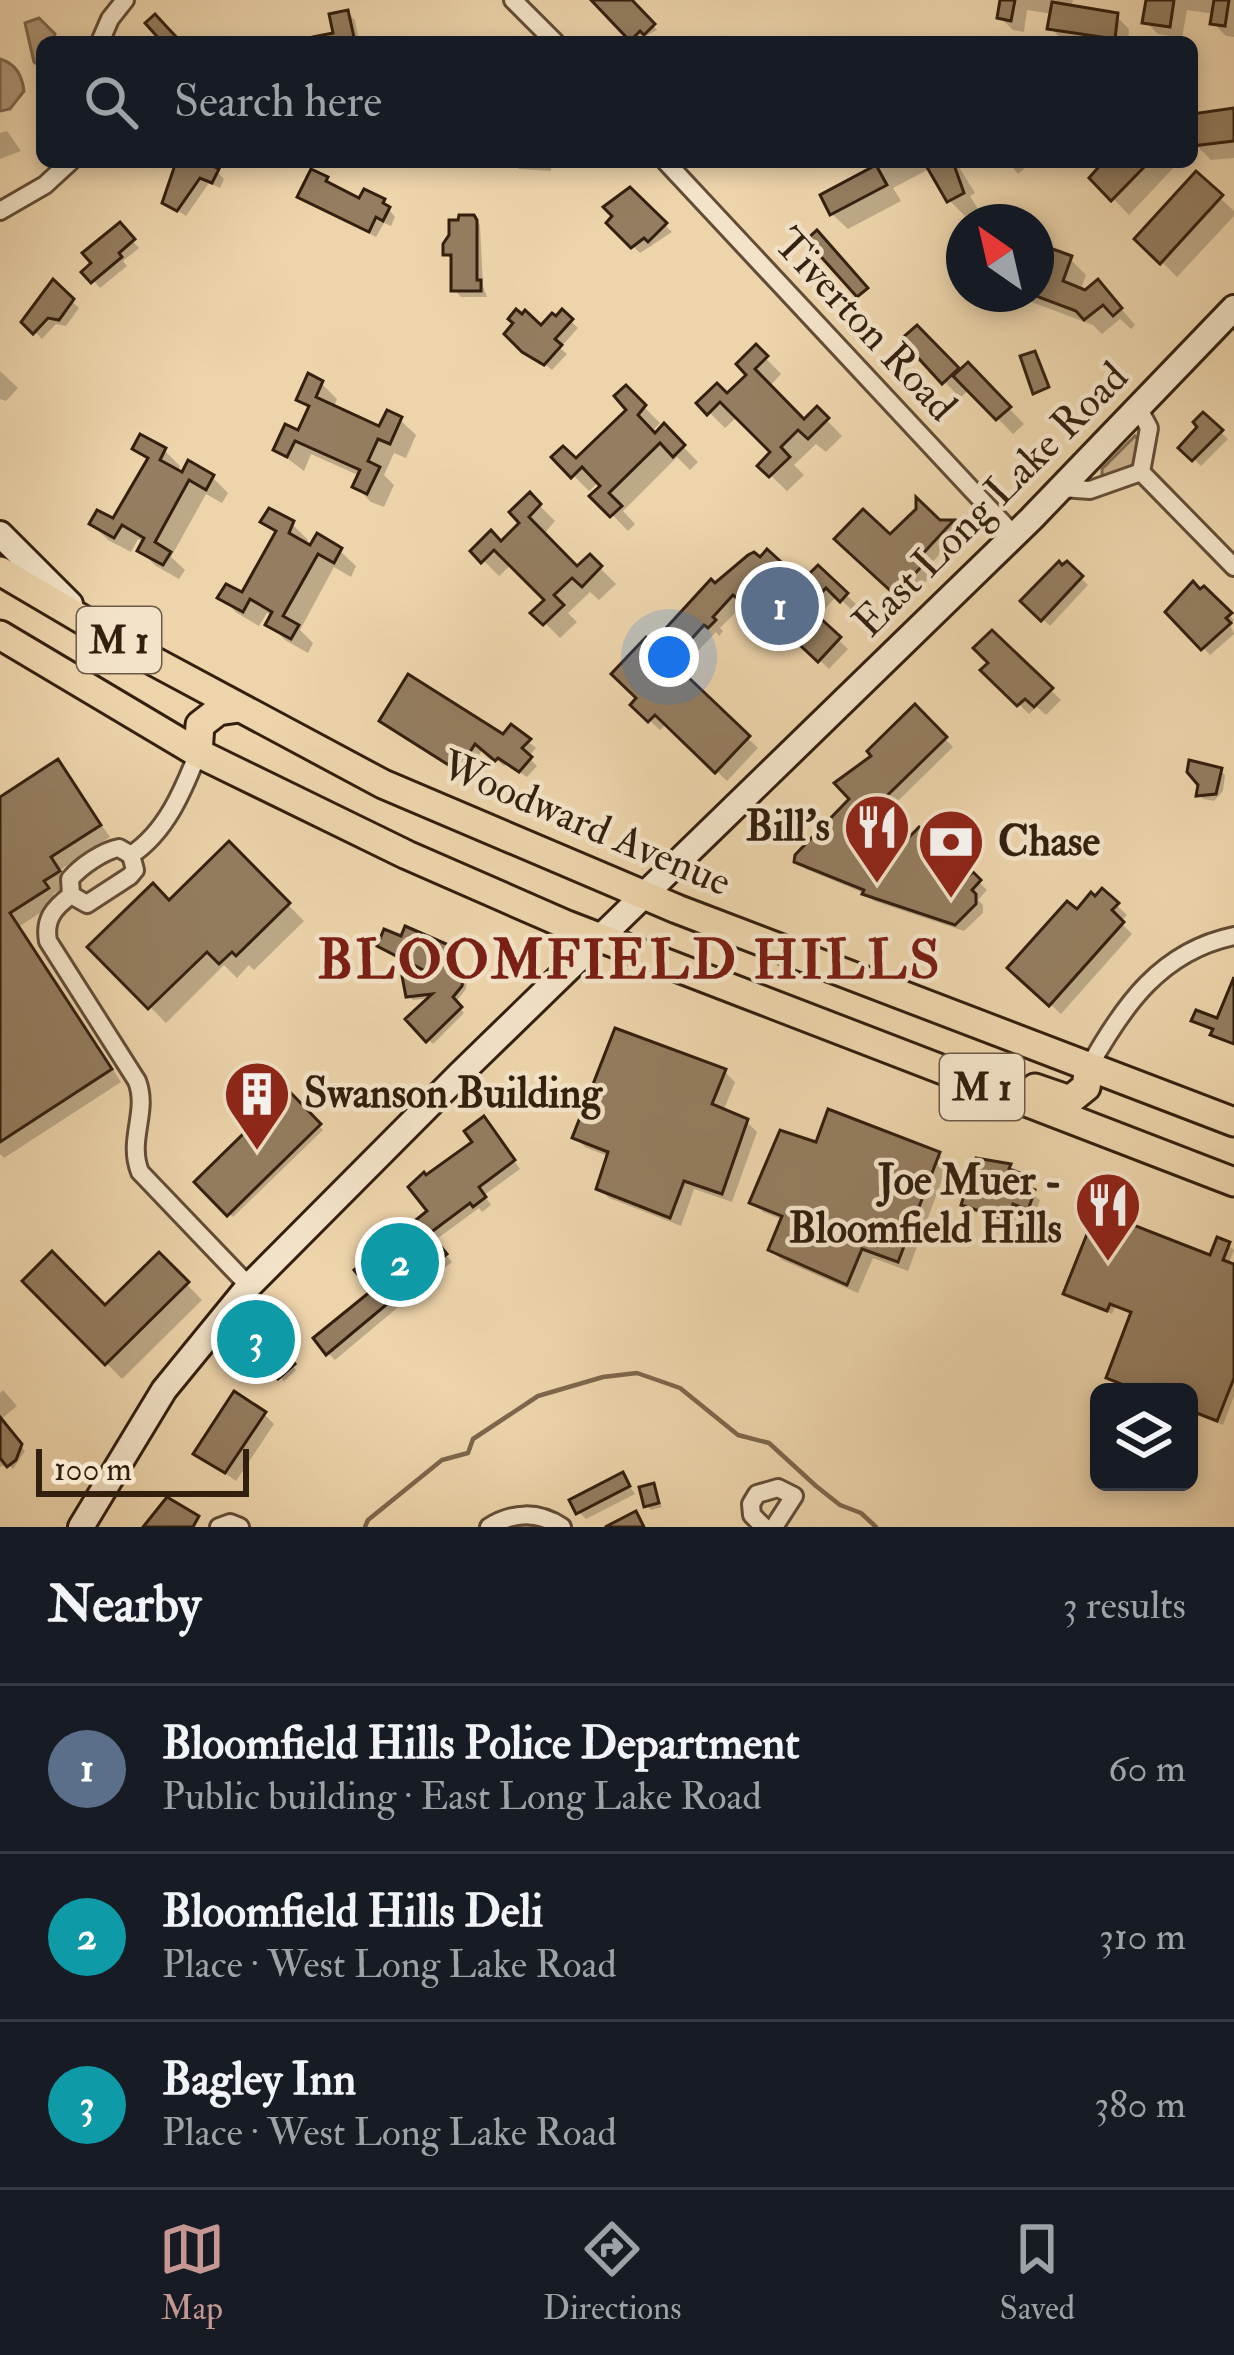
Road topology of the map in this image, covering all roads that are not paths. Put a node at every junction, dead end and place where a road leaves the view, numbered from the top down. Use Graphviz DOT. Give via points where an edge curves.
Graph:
graph roads {
  1 [pos="125,0"];
  2 [pos="513,0"];
  3 [pos="103,36"];
  4 [pos="549,36"];
  5 [pos="63,168"];
  6 [pos="671,168"];
  7 [pos="0,211"];
  8 [pos="1234,308"];
  9 [pos="1139,409"];
  10 [pos="1141,472"];
  11 [pos="1062,488"];
  12 [pos="0,534"];
  13 [pos="1015,535"];
  14 [pos="1234,567"];
  15 [pos="0,571"];
  16 [pos="85,618"];
  17 [pos="0,635"];
  18 [pos="239,708"];
  19 [pos="197,753"];
  20 [pos="131,855"];
  21 [pos="71,895"];
  22 [pos="647,896"];
  23 [pos="1234,936"];
  24 [pos="602,939"];
  25 [pos="732,989"];
  26 [pos="1089,1067"];
  27 [pos="1234,1122"];
  28 [pos="1234,1182"];
  29 [pos="249,1286"];
  30 [pos="81,1527"];
  31 [pos="218,1527"];
  32 [pos="240,1527"];
  33 [pos="489,1527"];
  34 [pos="562,1527"];
  35 [pos="764,1527"];
  36 [pos="774,1527"];
  1 -- 3 [label="street"];
  2 -- 4 [label="street"];
  5 -- 7 [label="street"];
  6 -- 13 [label="street, Tiverton Road"];
  8 -- 9 [label="main road, East Long Lake Road"];
  9 -- 10 [label="street" via="1149,428"];
  9 -- 11 [label="main road, East Long Lake Road"];
  10 -- 11 [label="street" via="1090,490"];
  10 -- 14 [label="street"];
  11 -- 13 [label="main road, East Long Lake Road"];
  12 -- 16 [label="main road"];
  13 -- 22 [label="main road, East Long Lake Road"];
  15 -- 16 [label="main road, Woodward Avenue / M 1"];
  16 -- 18 [label="main road, Woodward Avenue / M 1"];
  17 -- 19 [label="main road, M 1"];
  18 -- 19 [label="main road" via="200,725"];
  18 -- 22 [label="main road, Woodward Avenue / M 1" via="383,784"];
  19 -- 20 [label="street" via="162,827"];
  19 -- 24 [label="main road, M 1"];
  20 -- 21 [label="street" via="112,849 70,879"];
  20 -- 21 [label="street" via="130,876 87,904"];
  21 -- 29 [label="street" via="52,911 48,941 137,1081 140,1172"];
  22 -- 24 [label="main road, East Long Lake Road"];
  22 -- 26 [label="main road, Woodward Avenue / M 1"];
  23 -- 26 [label="street" via="1187,952 1154,976"];
  24 -- 25 [label="main road, M 1"];
  24 -- 29 [label="main road, East Long Lake Road"];
  25 -- 26 [label="main road" via="778,989 1067,1100 1086,1087"];
  25 -- 28 [label="main road, M 1"];
  26 -- 27 [label="main road, Woodward Avenue / M 1"];
  29 -- 30 [label="main road, East Long Lake Road" via="173,1376"];
  31 -- 32 [label="street"];
  33 -- 34 [label="street" via="525,1515"];
  35 -- 36 [label="street" via="751,1504 778,1487 794,1496"];
}
